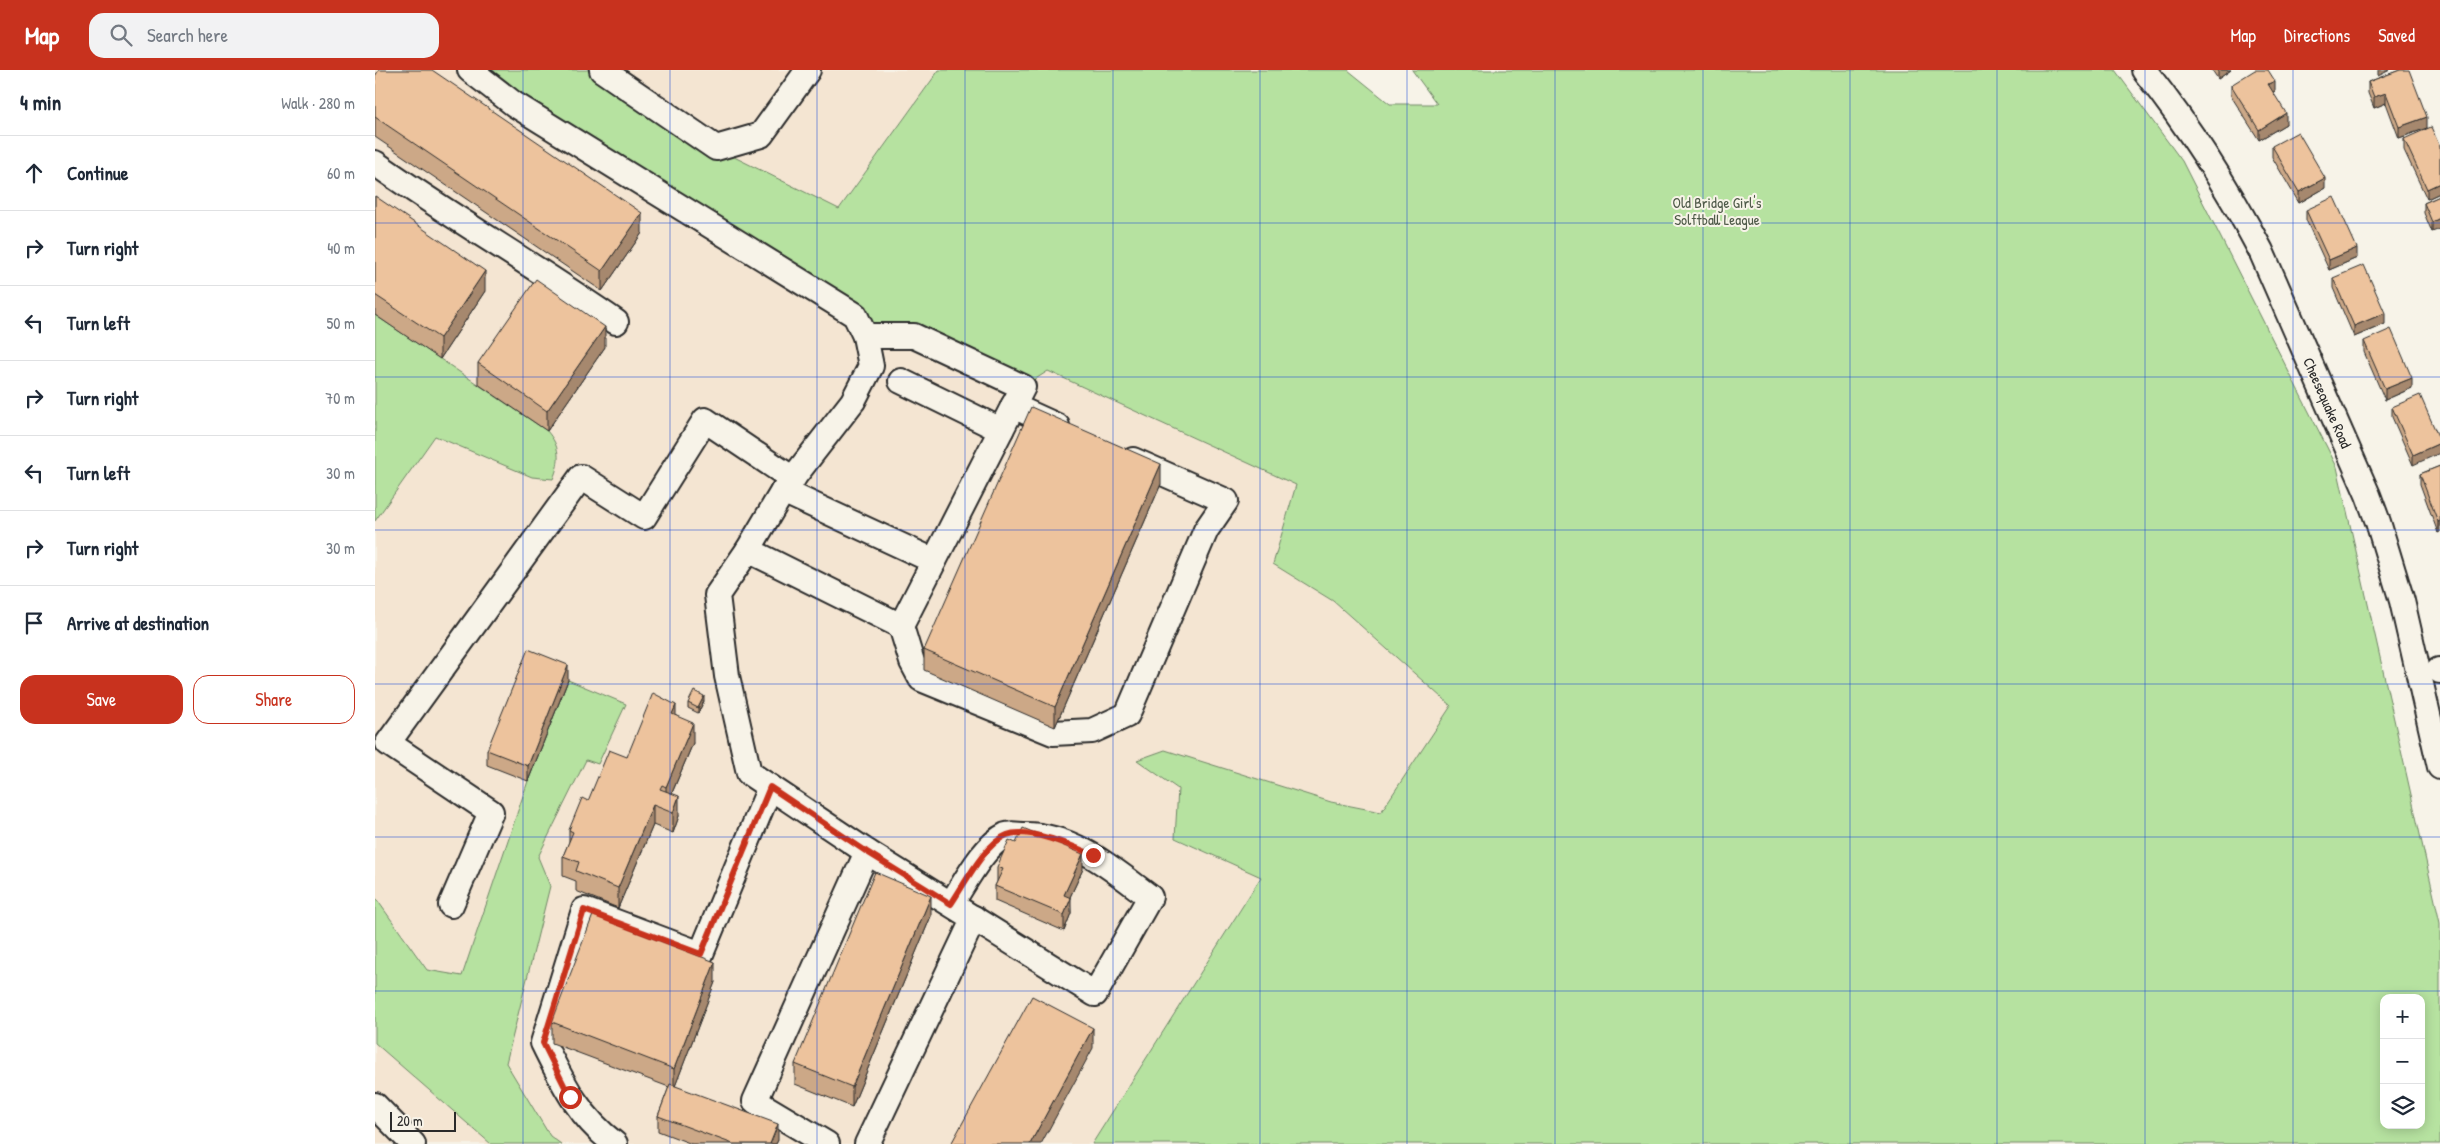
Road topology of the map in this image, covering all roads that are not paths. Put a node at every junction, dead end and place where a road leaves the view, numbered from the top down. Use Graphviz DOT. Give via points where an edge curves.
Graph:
graph roads {
  1 [pos="470,70"];
  2 [pos="602,70"];
  3 [pos="808,70"];
  4 [pos="2144,70"];
  5 [pos="375,163"];
  6 [pos="616,322"];
  7 [pos="865,336"];
  8 [pos="901,381"];
  9 [pos="1013,406"];
  10 [pos="1001,430"];
  11 [pos="1075,434"];
  12 [pos="1111,450"];
  13 [pos="788,485"];
  14 [pos="748,550"];
  15 [pos="934,562"];
  16 [pos="901,626"];
  17 [pos="2440,767"];
  18 [pos="770,787"];
  19 [pos="867,852"];
  20 [pos="951,904"];
  21 [pos="451,906"];
  22 [pos="974,918"];
  23 [pos="375,1105"];
  24 [pos="413,1144"];
  25 [pos="615,1144"];
  26 [pos="827,1144"];
  27 [pos="867,1144"];
  1 -- 7 [label="street" via="515,104 855,315"];
  2 -- 3 [label="street" via="716,148 761,135"];
  4 -- 17 [label="street, Cheesequake Road" via="2184,123 2243,216 2368,495 2402,600"];
  5 -- 6 [label="street"];
  7 -- 9 [label="street" via="914,336 1023,386"];
  7 -- 13 [label="street" via="871,366 853,401"];
  8 -- 10 [label="street"];
  9 -- 10 [label="street"];
  9 -- 11 [label="street"];
  10 -- 15 [label="street"];
  12 -- 16 [label="street" via="1226,501 1206,530 1127,716 1092,730 1053,734 921,679"];
  13 -- 14 [label="street"];
  13 -- 15 [label="street"];
  13 -- 21 [label="street" via="705,420 644,517 581,477 388,743 491,812"];
  14 -- 16 [label="street"];
  14 -- 18 [label="street" via="717,595 727,676 749,773"];
  15 -- 16 [label="street"];
  18 -- 19 [label="street"];
  18 -- 25 [label="street" via="701,954 584,910 543,1043 570,1097 601,1134"];
  19 -- 20 [label="street"];
  19 -- 26 [label="street" via="755,1101"];
  20 -- 22 [label="street"];
  20 -- 22 [label="street" via="989,848 1007,834 1034,835 1065,842 1093,855 1150,897 1095,994"];
  22 -- 27 [label="street"];
  23 -- 24 [label="street"];
}
